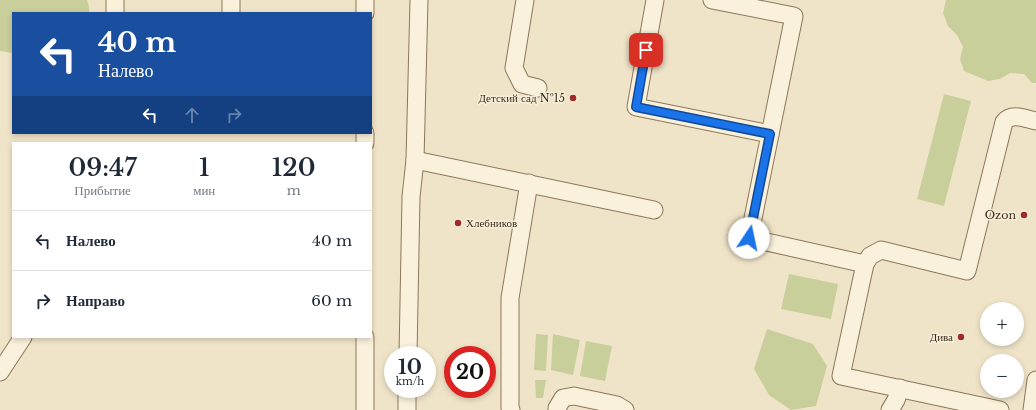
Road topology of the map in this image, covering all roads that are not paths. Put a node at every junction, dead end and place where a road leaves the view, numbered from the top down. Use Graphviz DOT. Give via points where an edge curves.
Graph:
graph roads {
  1 [pos="115,0"];
  2 [pos="231,0"];
  3 [pos="365,0"];
  4 [pos="419,0"];
  5 [pos="525,0"];
  6 [pos="656,0"];
  7 [pos="712,0"];
  8 [pos="115,12"];
  9 [pos="231,12"];
  10 [pos="365,12"];
  11 [pos="538,88"];
  12 [pos="1036,121"];
  13 [pos="770,134"];
  14 [pos="415,160"];
  15 [pos="529,183"];
  16 [pos="654,210"];
  17 [pos="864,264"];
  18 [pos="22,338"];
  19 [pos="365,338"];
  20 [pos="408,346"];
  21 [pos="0,372"];
  22 [pos="1036,380"];
  23 [pos="900,388"];
  24 [pos="408,398"];
  25 [pos="365,410"];
  26 [pos="407,410"];
  27 [pos="511,410"];
  28 [pos="557,410"];
  29 [pos="625,410"];
  30 [pos="890,410"];
  31 [pos="1000,410"];
  32 [pos="1032,410"];
  1 -- 8 [label="street"];
  2 -- 9 [label="street"];
  3 -- 10 [label="street"];
  4 -- 14 [label="street"];
  5 -- 11 [label="street" via="514,68 522,84"];
  6 -- 13 [label="street" via="630,106"];
  7 -- 13 [label="street" via="794,16"];
  12 -- 17 [label="street" via="1014,116 1004,122 967,270 882,250 870,256"];
  13 -- 17 [label="street" via="749,238"];
  14 -- 15 [label="street"];
  14 -- 20 [label="street" via="411,197"];
  15 -- 16 [label="street"];
  15 -- 27 [label="street" via="510,298"];
  17 -- 23 [label="street" via="841,376"];
  18 -- 21 [label="street"];
  19 -- 25 [label="street"];
  22 -- 32 [label="street"];
  23 -- 30 [label="street"];
  23 -- 31 [label="street"];
  24 -- 26 [label="street"];
  28 -- 29 [label="street" via="563,398 574,396 617,405"];
}
